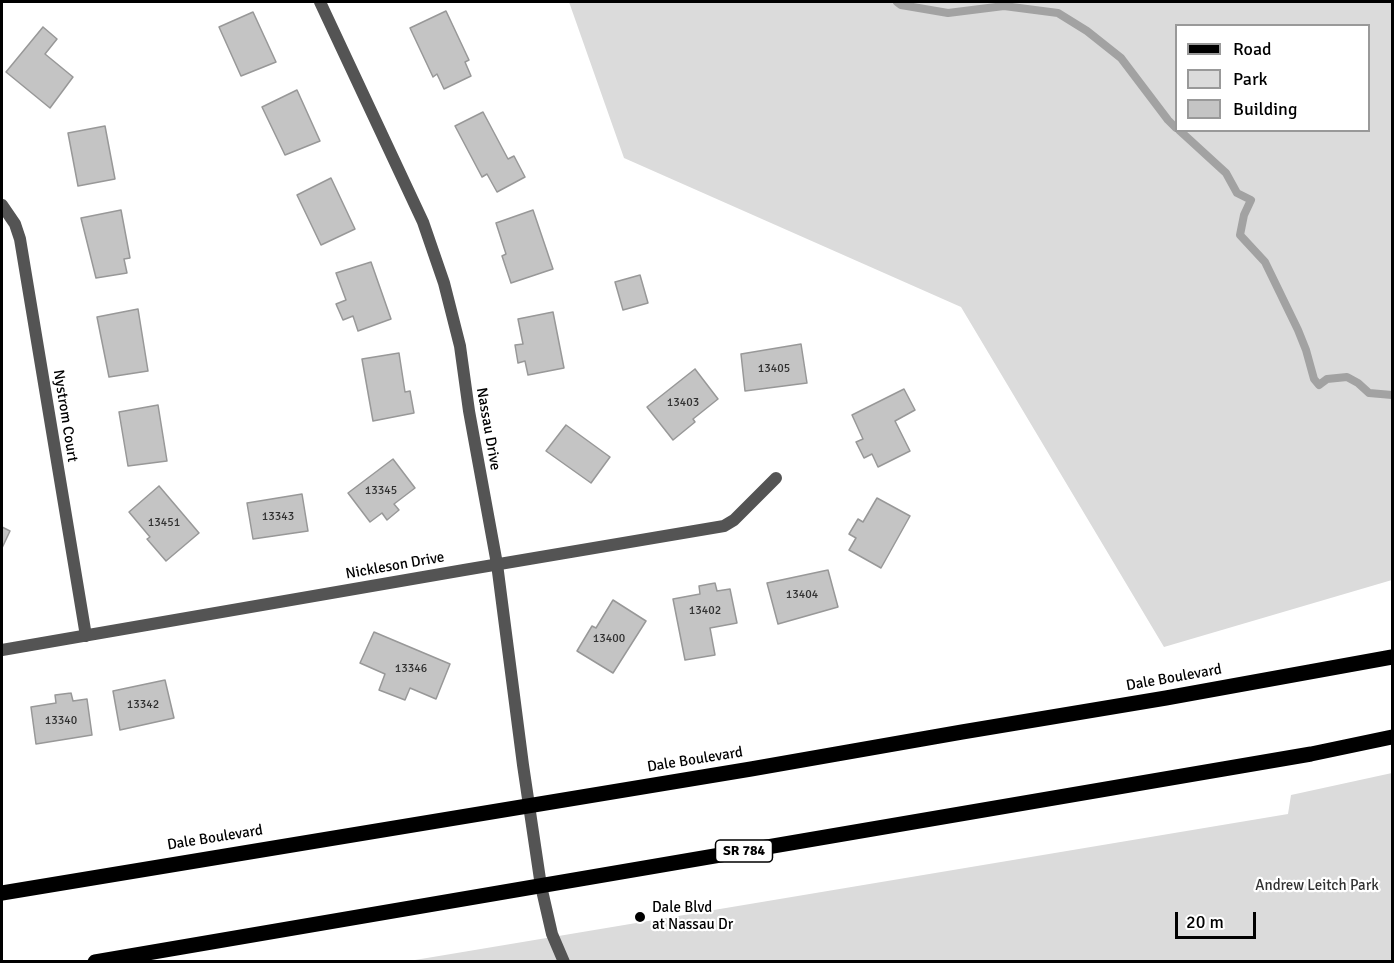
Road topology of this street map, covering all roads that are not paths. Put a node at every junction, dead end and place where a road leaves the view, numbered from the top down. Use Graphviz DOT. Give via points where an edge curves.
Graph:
graph roads {
  1 [pos="320,2"];
  2 [pos="2,206"];
  3 [pos="776,477"];
  4 [pos="497,564"];
  5 [pos="86,636"];
  6 [pos="2,650"];
  7 [pos="1392,657"];
  8 [pos="1392,737"];
  9 [pos="529,805"];
  10 [pos="541,886"];
  11 [pos="2,892"];
  12 [pos="95,962"];
  13 [pos="564,962"];
  1 -- 4 [label="street, Nassau Drive" via="423,222 444,283 460,346"];
  2 -- 5 [label="street, Nystrom Court" via="20,239"];
  3 -- 4 [label="street, Nickleson Drive" via="724,526"];
  4 -- 5 [label="street, Nickleson Drive"];
  4 -- 9 [label="street, Nassau Drive"];
  5 -- 6 [label="street, Nickleson Drive"];
  7 -- 9 [label="main road, Dale Boulevard"];
  8 -- 10 [label="main road, SR 784"];
  9 -- 10 [label="street, Nassau Drive"];
  9 -- 11 [label="main road, Dale Boulevard"];
  10 -- 12 [label="main road, SR 784"];
  10 -- 13 [label="street, Nassau Drive" via="552,934"];
}
